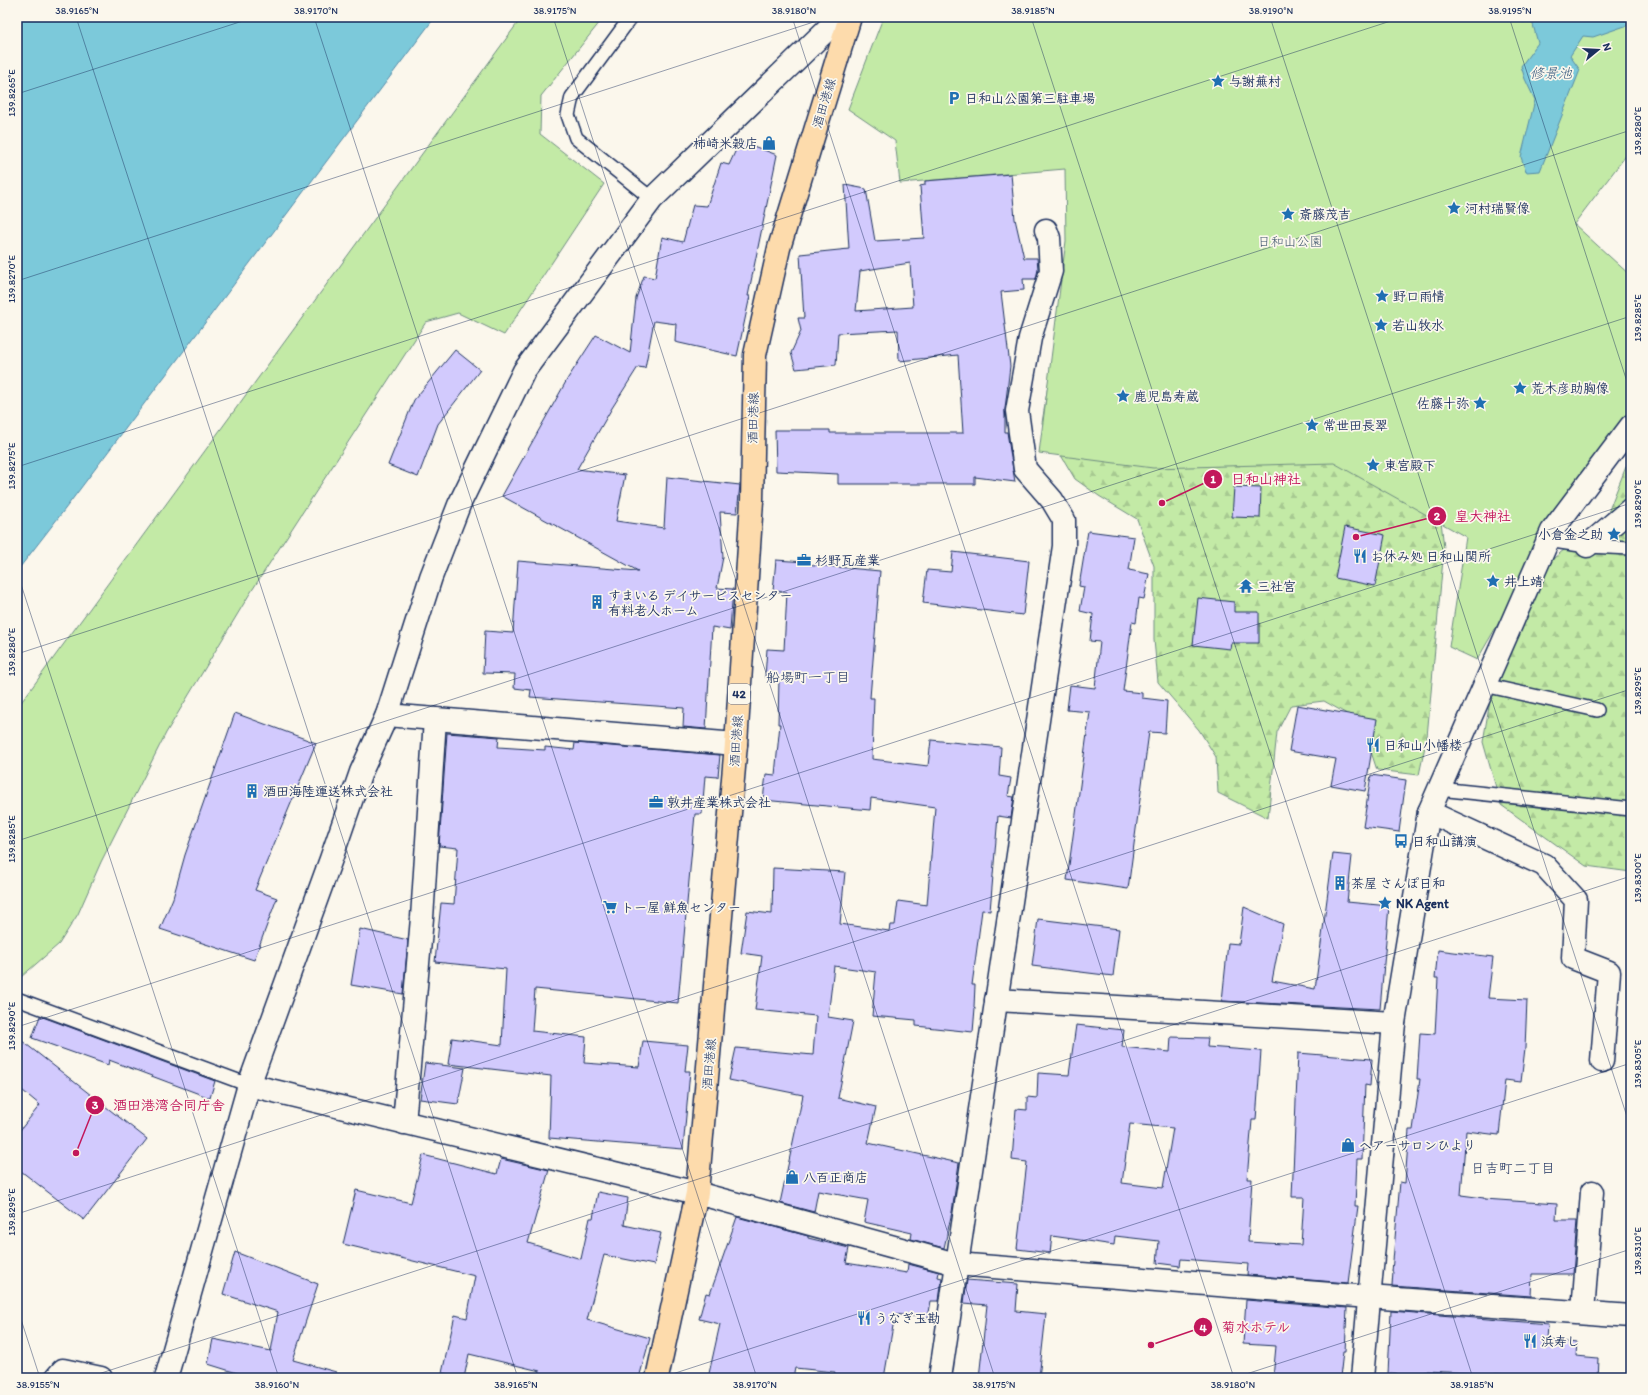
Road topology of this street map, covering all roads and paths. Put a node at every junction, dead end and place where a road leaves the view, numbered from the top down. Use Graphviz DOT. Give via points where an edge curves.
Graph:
graph roads {
  1 [pos="632,17"];
  2 [pos="840,17"];
  3 [pos="850,17"];
  4 [pos="652,199"];
  5 [pos="1046,230"];
  6 [pos="1631,426"];
  7 [pos="1631,509"];
  8 [pos="1547,540"];
  9 [pos="1587,546"];
  10 [pos="1631,548"];
  11 [pos="1484,685"];
  12 [pos="1597,710"];
  13 [pos="387,715"];
  14 [pos="435,719"];
  15 [pos="736,744"];
  16 [pos="1439,789"];
  17 [pos="1631,809"];
  18 [pos="1429,812"];
  19 [pos="17,999"];
  20 [pos="996,1000"];
  21 [pos="1394,1023"];
  22 [pos="1602,1061"];
  23 [pos="249,1086"];
  24 [pos="404,1123"];
  25 [pos="1592,1192"];
  26 [pos="697,1193"];
  27 [pos="956,1264"];
  28 [pos="1369,1297"];
  29 [pos="1583,1312"];
  30 [pos="1631,1316"];
  31 [pos="56,1378"];
  32 [pos="101,1378"];
  33 [pos="166,1378"];
  34 [pos="657,1378"];
  35 [pos="940,1378"];
  36 [pos="1362,1378"];
  1 -- 4 [label="lane" via="572,97 568,115 576,138"];
  2 -- 4 [label="street"];
  3 -- 15 [label="main road, 酒田港線 / 42" via="779,248 755,355 752,501"];
  4 -- 13 [label="street" via="524,371 459,505 431,576"];
  5 -- 20 [label="street" via="1052,271 1030,338 1017,411 1025,469 1052,500 1064,520 1064,546"];
  6 -- 8 [label="street"];
  7 -- 9 [label="street"];
  8 -- 9 [label="lane"];
  8 -- 11 [label="street"];
  9 -- 10 [label="lane"];
  11 -- 12 [label="lane"];
  11 -- 16 [label="street"];
  13 -- 14 [label="street"];
  13 -- 23 [label="street" via="361,772"];
  14 -- 15 [label="street"];
  14 -- 24 [label="street" via="422,918"];
  15 -- 26 [label="main road, 酒田港線 / 42"];
  16 -- 17 [label="lane"];
  16 -- 18 [label="street"];
  18 -- 21 [label="street"];
  18 -- 22 [label="street" via="1544,865 1576,900 1573,958 1609,972"];
  19 -- 23 [label="lane"];
  20 -- 21 [label="street"];
  20 -- 27 [label="street"];
  21 -- 28 [label="street"];
  23 -- 24 [label="street"];
  23 -- 33 [label="street"];
  24 -- 26 [label="street"];
  25 -- 29 [label="street"];
  26 -- 27 [label="street"];
  26 -- 34 [label="main road, 酒田港線 / 42"];
  27 -- 28 [label="street"];
  27 -- 35 [label="street"];
  28 -- 29 [label="street"];
  28 -- 36 [label="street"];
  29 -- 30 [label="street"];
  31 -- 32 [label="street" via="63,1370"];
}
